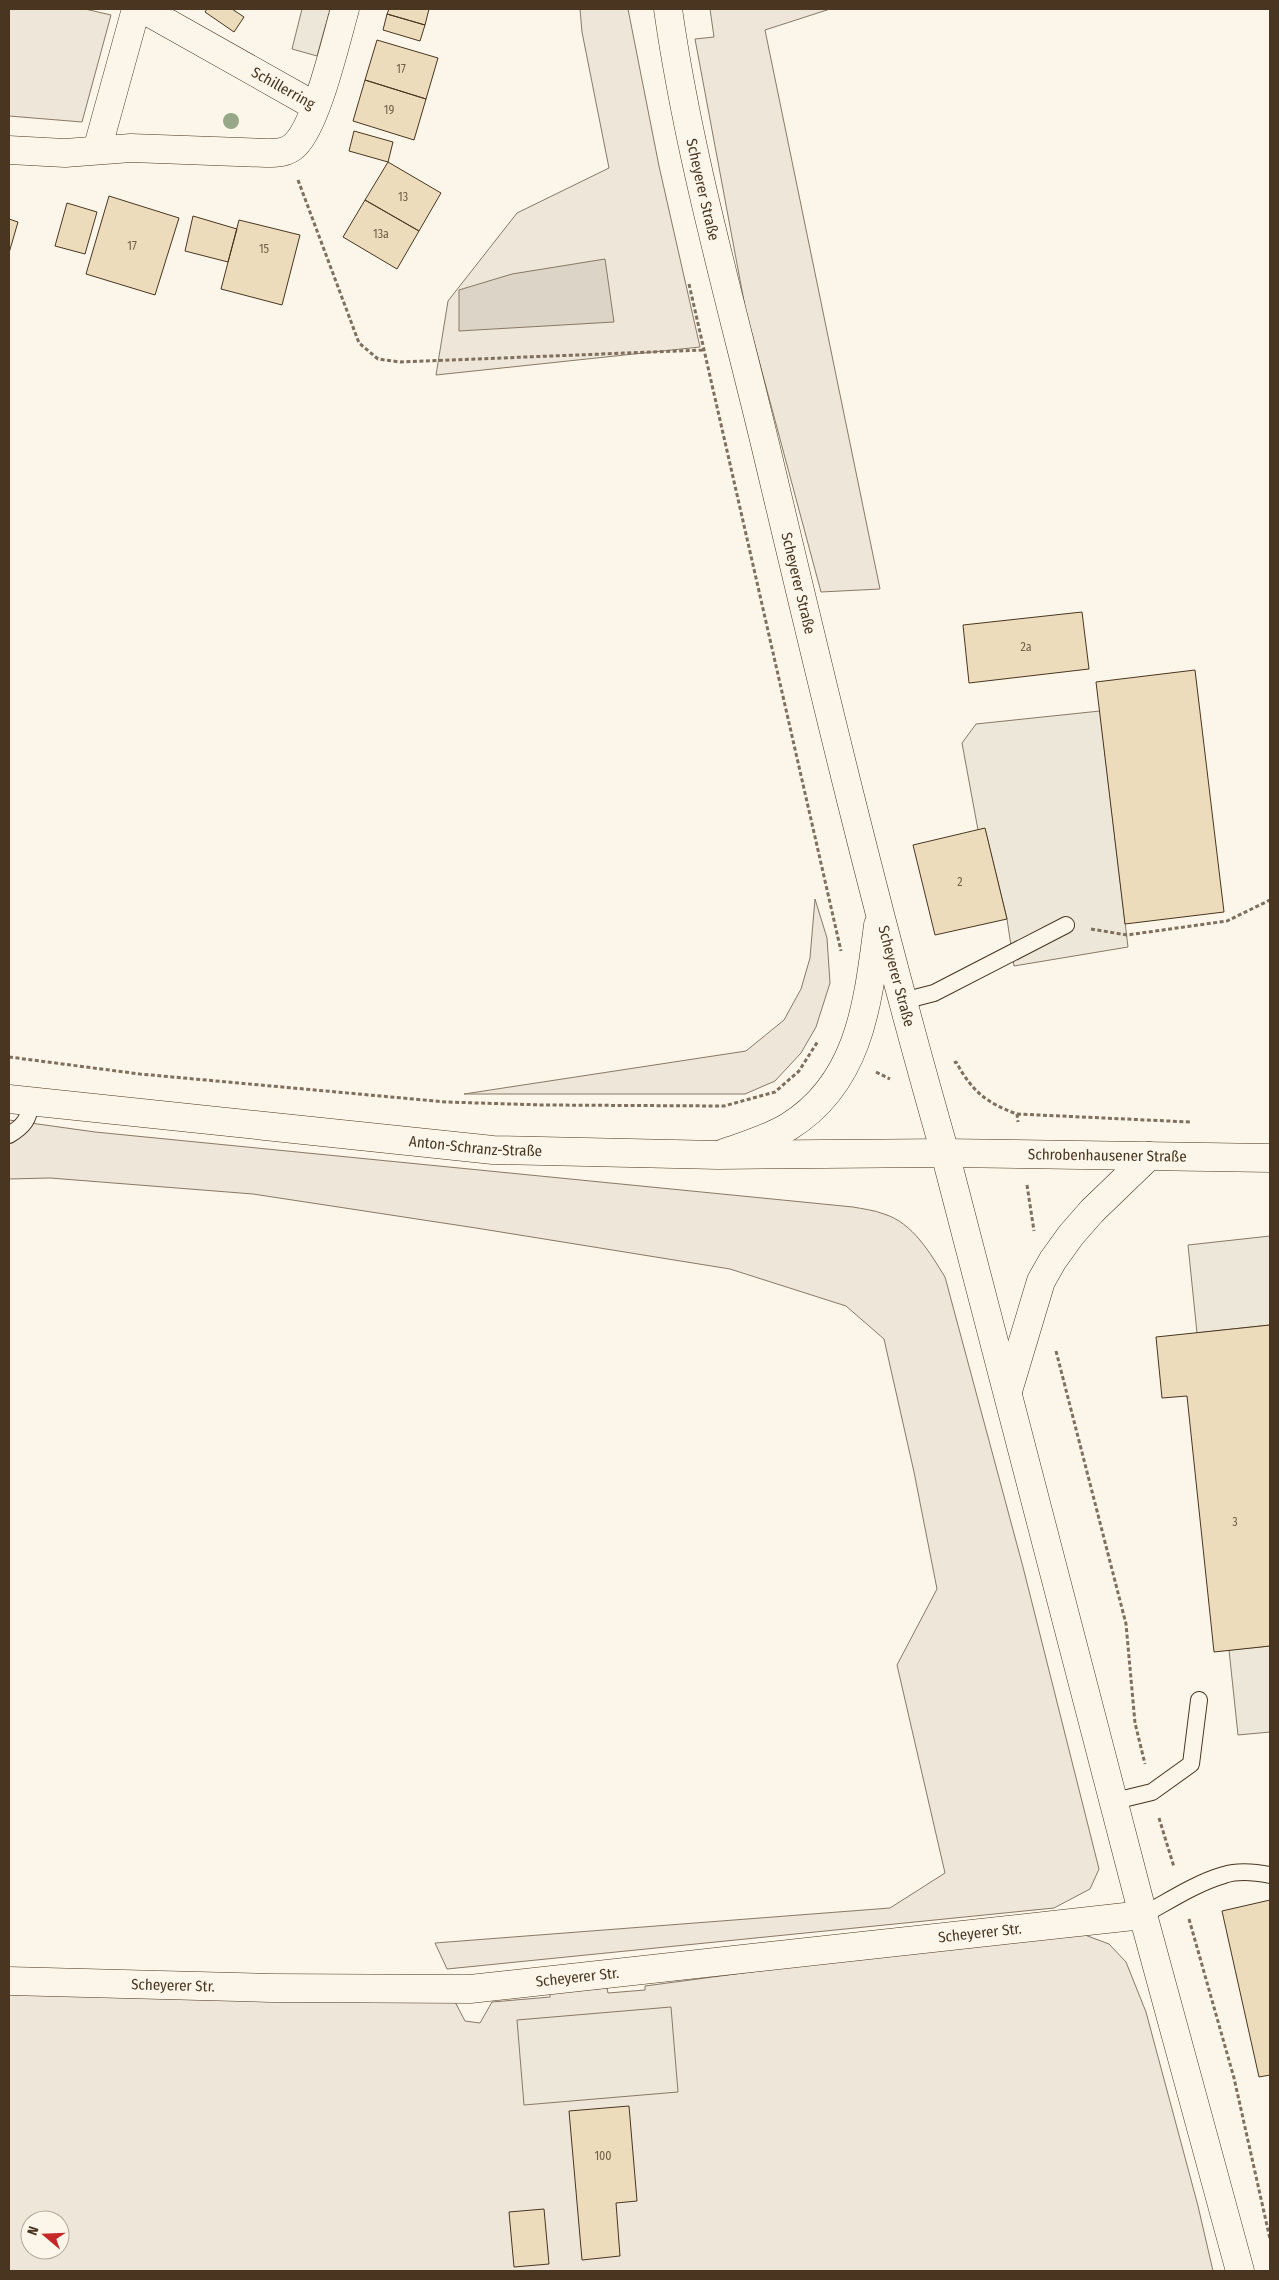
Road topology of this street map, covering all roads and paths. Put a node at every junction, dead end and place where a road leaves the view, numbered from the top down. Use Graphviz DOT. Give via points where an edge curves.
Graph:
graph roads {
  1 [pos="136,9"];
  2 [pos="143,9"];
  3 [pos="345,9"];
  4 [pos="668,9"];
  5 [pos="315,106"];
  6 [pos="9,150"];
  7 [pos="97,150"];
  8 [pos="286,151"];
  9 [pos="687,275"];
  10 [pos="703,350"];
  11 [pos="1270,900"];
  12 [pos="880,908"];
  13 [pos="1066,925"];
  14 [pos="841,953"];
  15 [pos="903,1000"];
  16 [pos="821,1033"];
  17 [pos="9,1057"];
  18 [pos="20,1100"];
  19 [pos="1017,1114"];
  20 [pos="1192,1122"];
  21 [pos="9,1135"];
  22 [pos="945,1153"];
  23 [pos="1024,1154"];
  24 [pos="718,1155"];
  25 [pos="1148,1156"];
  26 [pos="1270,1158"];
  27 [pos="1053,1260"];
  28 [pos="1056,1349"];
  29 [pos="1008,1392"];
  30 [pos="1199,1700"];
  31 [pos="1152,1792"];
  32 [pos="1115,1801"];
  33 [pos="1270,1874"];
  34 [pos="1182,1894"];
  35 [pos="1143,1915"];
  36 [pos="9,1981"];
  37 [pos="1270,2239"];
  38 [pos="1240,2271"];
  1 -- 7 [label="street"];
  2 -- 5 [label="street, Schillerring"];
  3 -- 5 [label="street"];
  4 -- 12 [label="street, Scheyerer Straße" via="704,192 822,686"];
  5 -- 8 [label="street, Schillerring" via="301,137"];
  6 -- 7 [label="street" via="65,153"];
  7 -- 8 [label="street"];
  8 -- 10 [label="path" via="359,343 378,359 400,362"];
  9 -- 10 [label="path"];
  10 -- 14 [label="path"];
  11 -- 13 [label="path" via="1227,921 1127,935"];
  12 -- 15 [label="street, Scheyerer Straße"];
  12 -- 24 [label="street" via="860,1033 831,1086 820,1101 789,1127"];
  13 -- 15 [label="lane" via="934,993"];
  15 -- 22 [label="street, Scheyerer Straße"];
  16 -- 17 [label="path" via="800,1071 775,1092 724,1106 446,1102 140,1074"];
  18 -- 21 [label="lane" via="29,1115 23,1127"];
  18 -- 24 [label="street, Anton-Schranz-Straße" via="493,1150"];
  19 -- 20 [label="path"];
  22 -- 23 [label="street, Schrobenhausener Straße"];
  22 -- 24 [label="street, Anton-Schranz-Straße"];
  22 -- 29 [label="street, Scheyerer Straße"];
  23 -- 25 [label="street, Schrobenhausener Straße"];
  23 -- 27 [label="path" via="1036,1248"];
  25 -- 26 [label="street, Schrobenhausener Straße"];
  25 -- 27 [label="street" via="1092,1211"];
  27 -- 29 [label="street" via="1041,1281"];
  28 -- 31 [label="path" via="1126,1624 1135,1723"];
  29 -- 32 [label="street, Scheyerer Straße"];
  30 -- 31 [label="lane" via="1191,1764"];
  31 -- 32 [label="lane"];
  31 -- 34 [label="path"];
  32 -- 35 [label="street, Scheyerer Straße"];
  33 -- 34 [label="lane" via="1224,1875"];
  34 -- 35 [label="lane"];
  34 -- 37 [label="path" via="1234,2078"];
  35 -- 36 [label="street, Scheyerer Str." via="470,1989"];
  35 -- 38 [label="street, Scheyerer Straße"];
}
